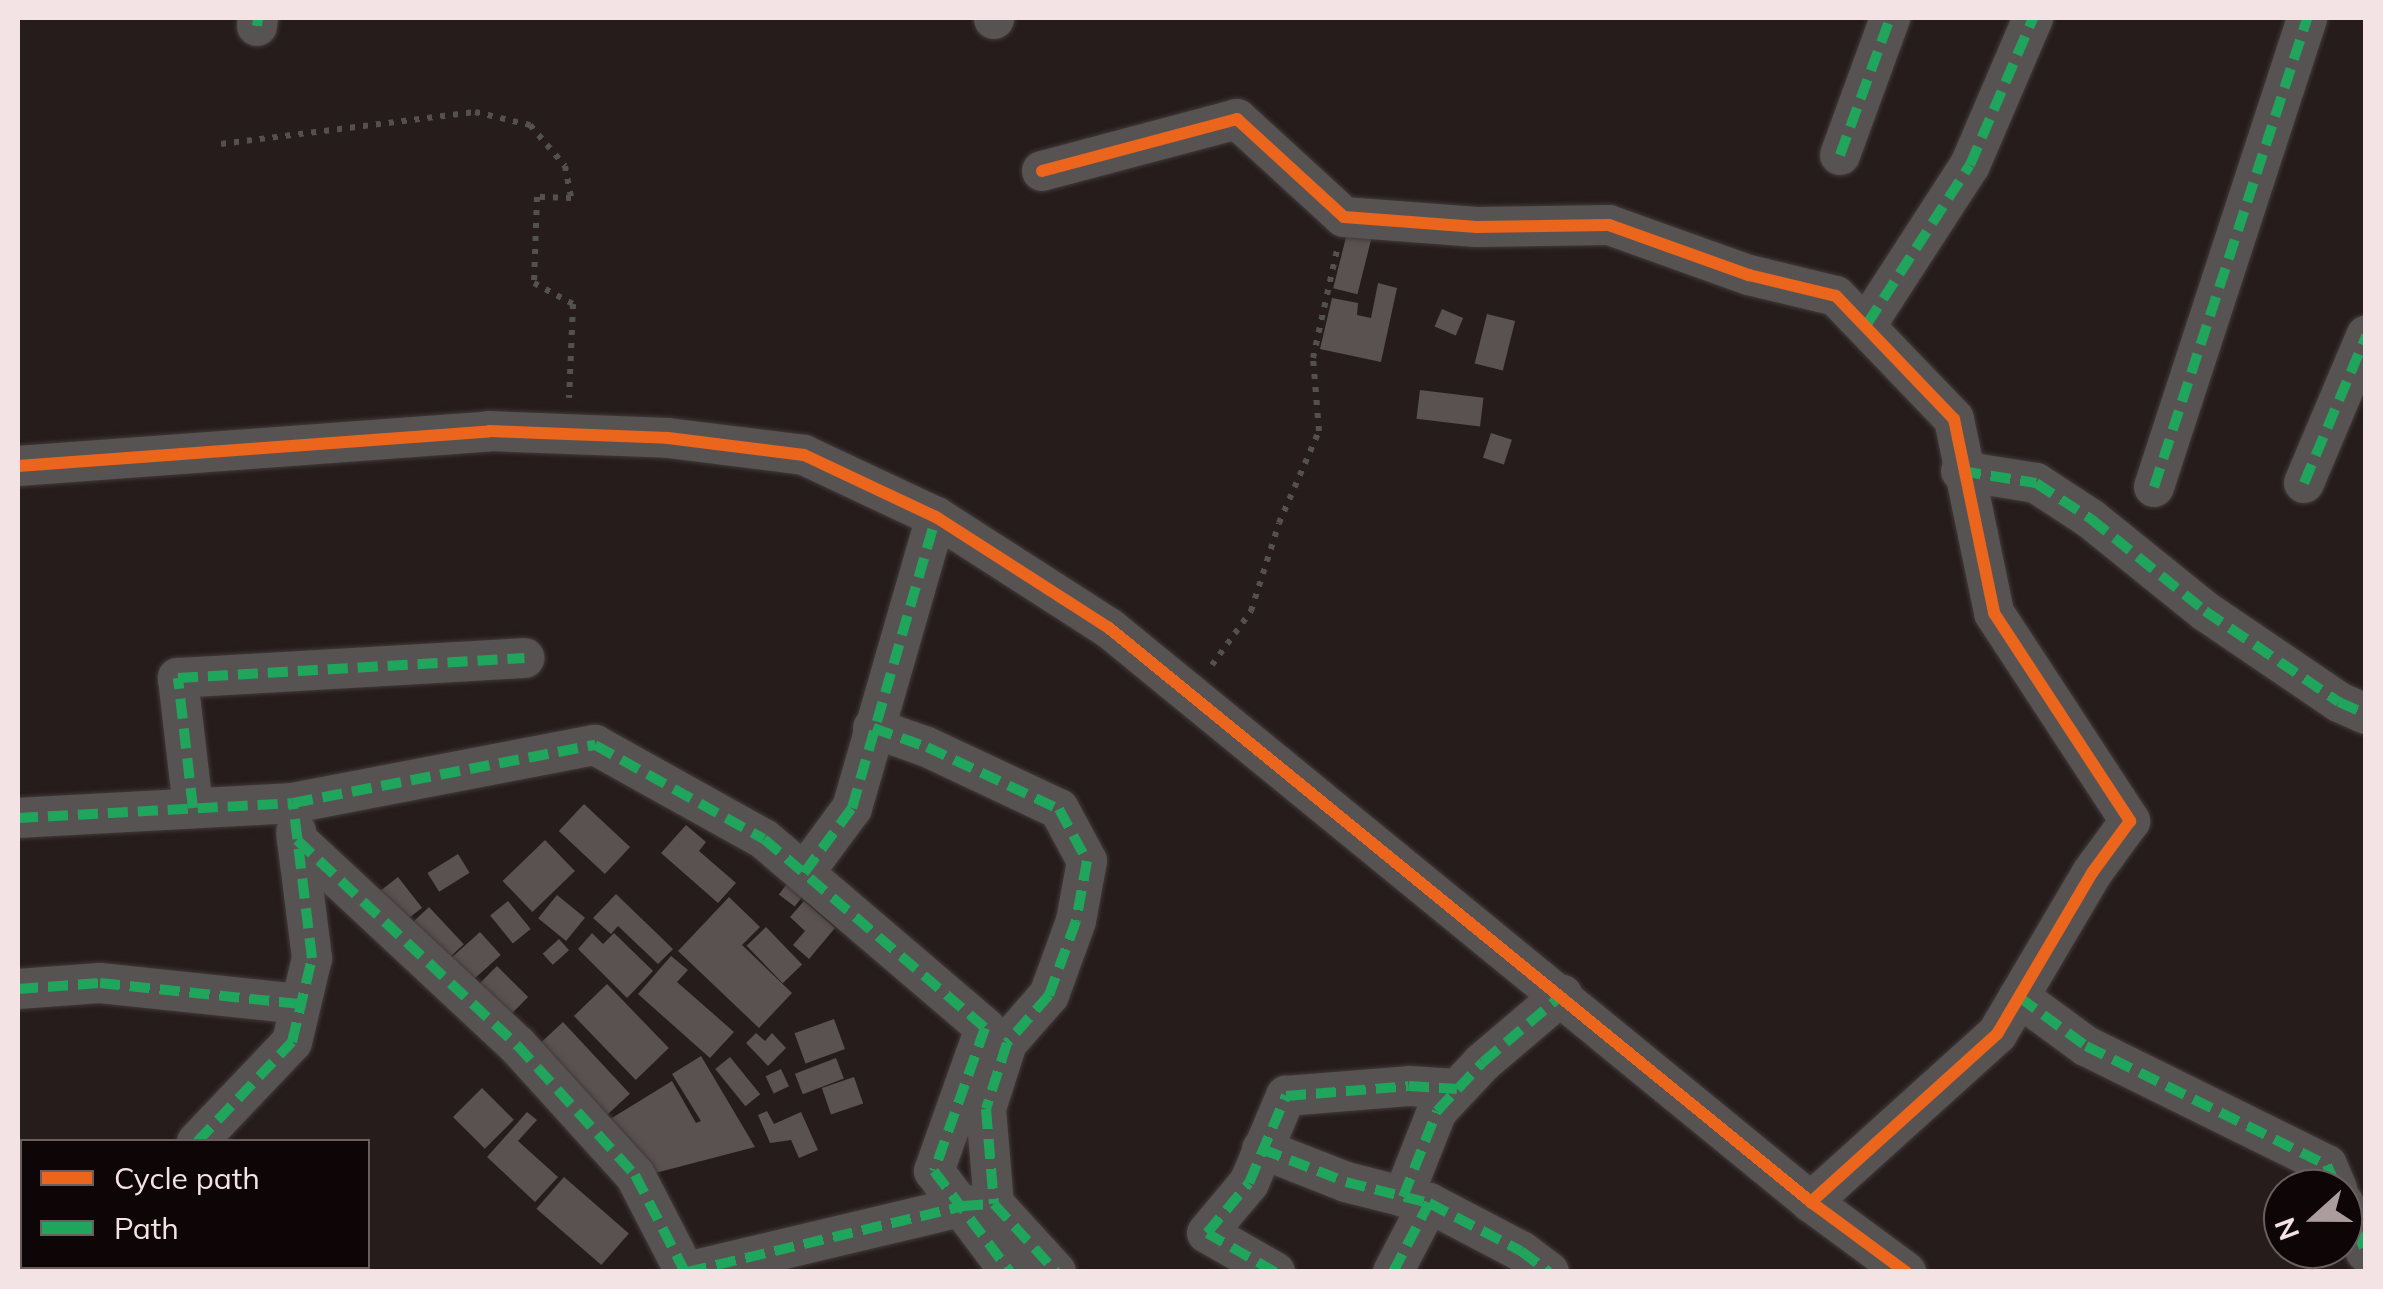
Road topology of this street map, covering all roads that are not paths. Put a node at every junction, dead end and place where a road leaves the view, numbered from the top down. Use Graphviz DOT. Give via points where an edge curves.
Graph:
graph roads {
  1 [pos="1890,18"];
  2 [pos="2033,18"];
  3 [pos="2307,18"];
  4 [pos="1840,155"];
  5 [pos="1042,171"];
  6 [pos="1867,324"];
  7 [pos="2366,336"];
  8 [pos="18,466"];
  9 [pos="1962,471"];
  10 [pos="2304,484"];
  11 [pos="2154,487"];
  12 [pos="936,517"];
  13 [pos="524,658"];
  14 [pos="2366,714"];
  15 [pos="872,728"];
  16 [pos="193,808"];
  17 [pos="18,818"];
  18 [pos="295,822"];
  19 [pos="804,873"];
  20 [pos="18,988"];
  21 [pos="1562,995"];
  22 [pos="2019,997"];
  23 [pos="301,1004"];
  24 [pos="1457,1089"];
  25 [pos="200,1139"];
  26 [pos="1262,1148"];
  27 [pos="2328,1169"];
  28 [pos="1416,1200"];
  29 [pos="1811,1202"];
  30 [pos="978,1206"];
  31 [pos="686,1272"];
  32 [pos="1010,1272"];
  33 [pos="1056,1272"];
  34 [pos="1275,1272"];
  35 [pos="1393,1272"];
  36 [pos="1549,1272"];
  37 [pos="1906,1272"];
  1 -- 4 [label="street"];
  2 -- 6 [label="street" via="1970,165"];
  3 -- 11 [label="street"];
  5 -- 6 [label="street" via="1238,119 1344,216 1478,228 1609,225 1749,275 1836,296"];
  6 -- 9 [label="street" via="1954,419"];
  7 -- 10 [label="street"];
  8 -- 12 [label="street" via="489,430 668,438 804,455"];
  9 -- 14 [label="street" via="2036,483 2204,611"];
  9 -- 22 [label="street" via="1994,613 2130,822"];
  12 -- 15 [label="street"];
  12 -- 21 [label="street" via="1109,628"];
  13 -- 16 [label="street" via="178,678"];
  15 -- 19 [label="street" via="852,808"];
  15 -- 30 [label="street" via="1059,809 1087,861 1076,921 1049,994 1007,1042 986,1109"];
  16 -- 17 [label="street"];
  16 -- 18 [label="street"];
  18 -- 19 [label="street" via="595,745 764,839"];
  18 -- 23 [label="street" via="312,958"];
  18 -- 31 [label="street" via="636,1175"];
  19 -- 30 [label="street" via="985,1028 934,1171"];
  20 -- 23 [label="street" via="100,983"];
  21 -- 24 [label="street"];
  21 -- 29 [label="street"];
  22 -- 27 [label="street" via="2086,1046"];
  22 -- 29 [label="street" via="1997,1034"];
  23 -- 25 [label="street" via="292,1042"];
  24 -- 26 [label="street" via="1286,1096"];
  24 -- 28 [label="street" via="1436,1111"];
  26 -- 28 [label="street" via="1346,1182"];
  26 -- 34 [label="street" via="1249,1183 1207,1233"];
  28 -- 35 [label="street"];
  28 -- 36 [label="street" via="1521,1251"];
  29 -- 37 [label="street"];
  30 -- 31 [label="street"];
  30 -- 32 [label="street"];
  30 -- 33 [label="street"];
}
